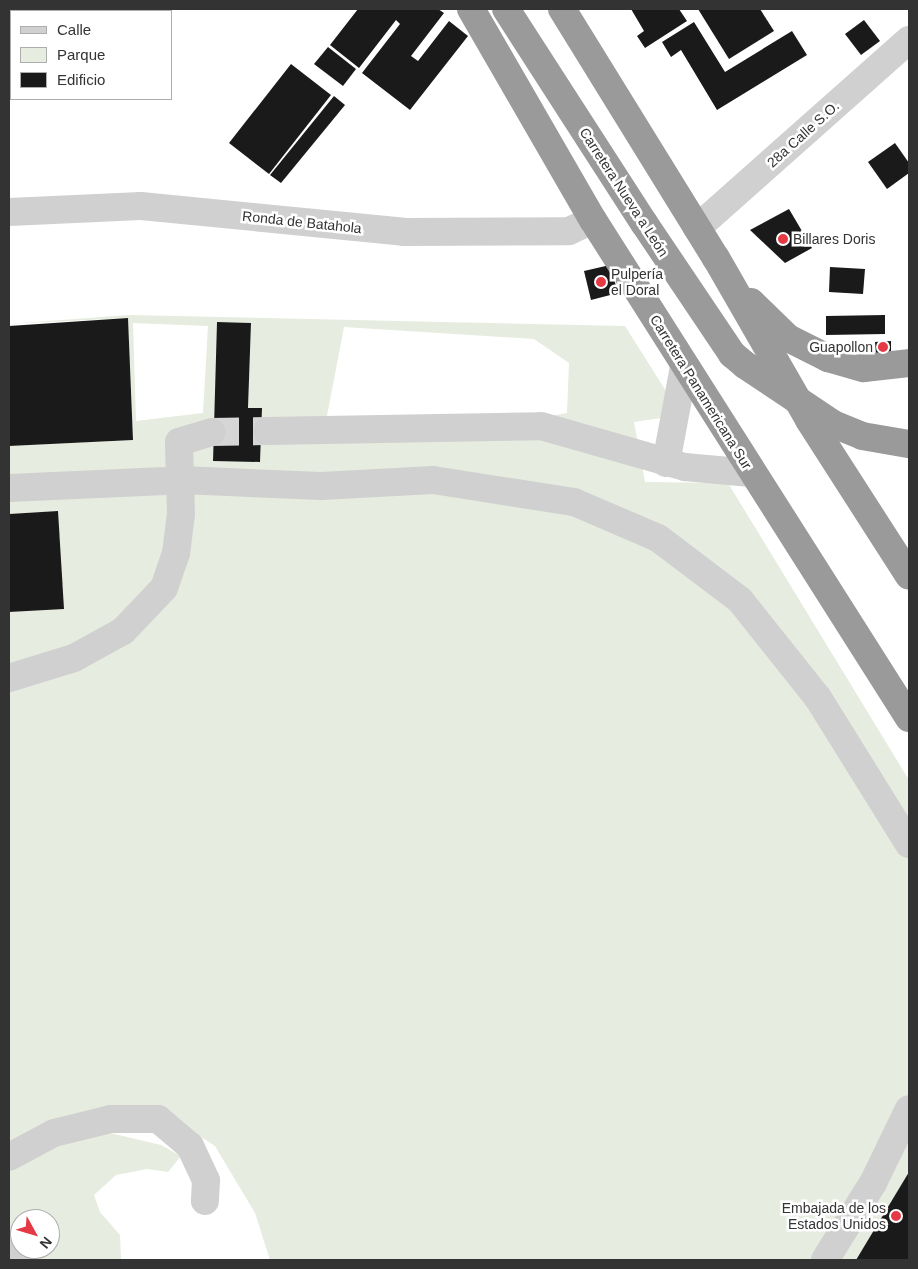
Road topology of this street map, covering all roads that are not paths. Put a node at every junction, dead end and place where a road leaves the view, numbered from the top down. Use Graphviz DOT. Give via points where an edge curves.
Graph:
graph roads {
  1 [pos="471,9"];
  2 [pos="506,9"];
  3 [pos="562,9"];
  4 [pos="909,40"];
  5 [pos="9,212"];
  6 [pos="594,220"];
  7 [pos="697,228"];
  8 [pos="716,258"];
  9 [pos="909,364"];
  10 [pos="684,367"];
  11 [pos="267,431"];
  12 [pos="211,432"];
  13 [pos="909,444"];
  14 [pos="666,463"];
  15 [pos="751,473"];
  16 [pos="182,480"];
  17 [pos="9,488"];
  18 [pos="909,576"];
  19 [pos="9,678"];
  20 [pos="909,718"];
  21 [pos="909,844"];
  22 [pos="909,1109"];
  23 [pos="9,1157"];
  24 [pos="205,1201"];
  25 [pos="9,1244"];
  26 [pos="17,1260"];
  27 [pos="825,1260"];
  1 -- 6 [label="highway, Carretera Panamericana Sur"];
  2 -- 13 [label="highway, Carretera Nueva a León, bridge" via="732,354 794,402 833,424 862,436"];
  3 -- 7 [label="highway"];
  4 -- 7 [label="street, 28a Calle S.O."];
  5 -- 6 [label="street, Ronda de Batahola" via="141,206 404,232 569,231"];
  6 -- 10 [label="highway, Carretera Panamericana Sur"];
  7 -- 8 [label="highway"];
  8 -- 9 [label="highway" via="757,309 788,338 828,358 864,368"];
  8 -- 18 [label="highway" via="808,420"];
  10 -- 14 [label="street"];
  10 -- 15 [label="highway, Carretera Panamericana Sur"];
  11 -- 14 [label="street" via="541,426"];
  12 -- 16 [label="street" via="179,442"];
  14 -- 15 [label="street"];
  15 -- 20 [label="highway, Carretera Panamericana Sur"];
  16 -- 17 [label="street"];
  16 -- 19 [label="street" via="176,554 164,588 123,631 74,658"];
  16 -- 21 [label="street" via="321,486 433,480 574,502 658,538 740,600 818,698"];
  22 -- 27 [label="street" via="873,1183"];
  23 -- 24 [label="street" via="54,1133 111,1119 158,1119 190,1146 204,1174"];
  25 -- 26 [label="street"];
}
